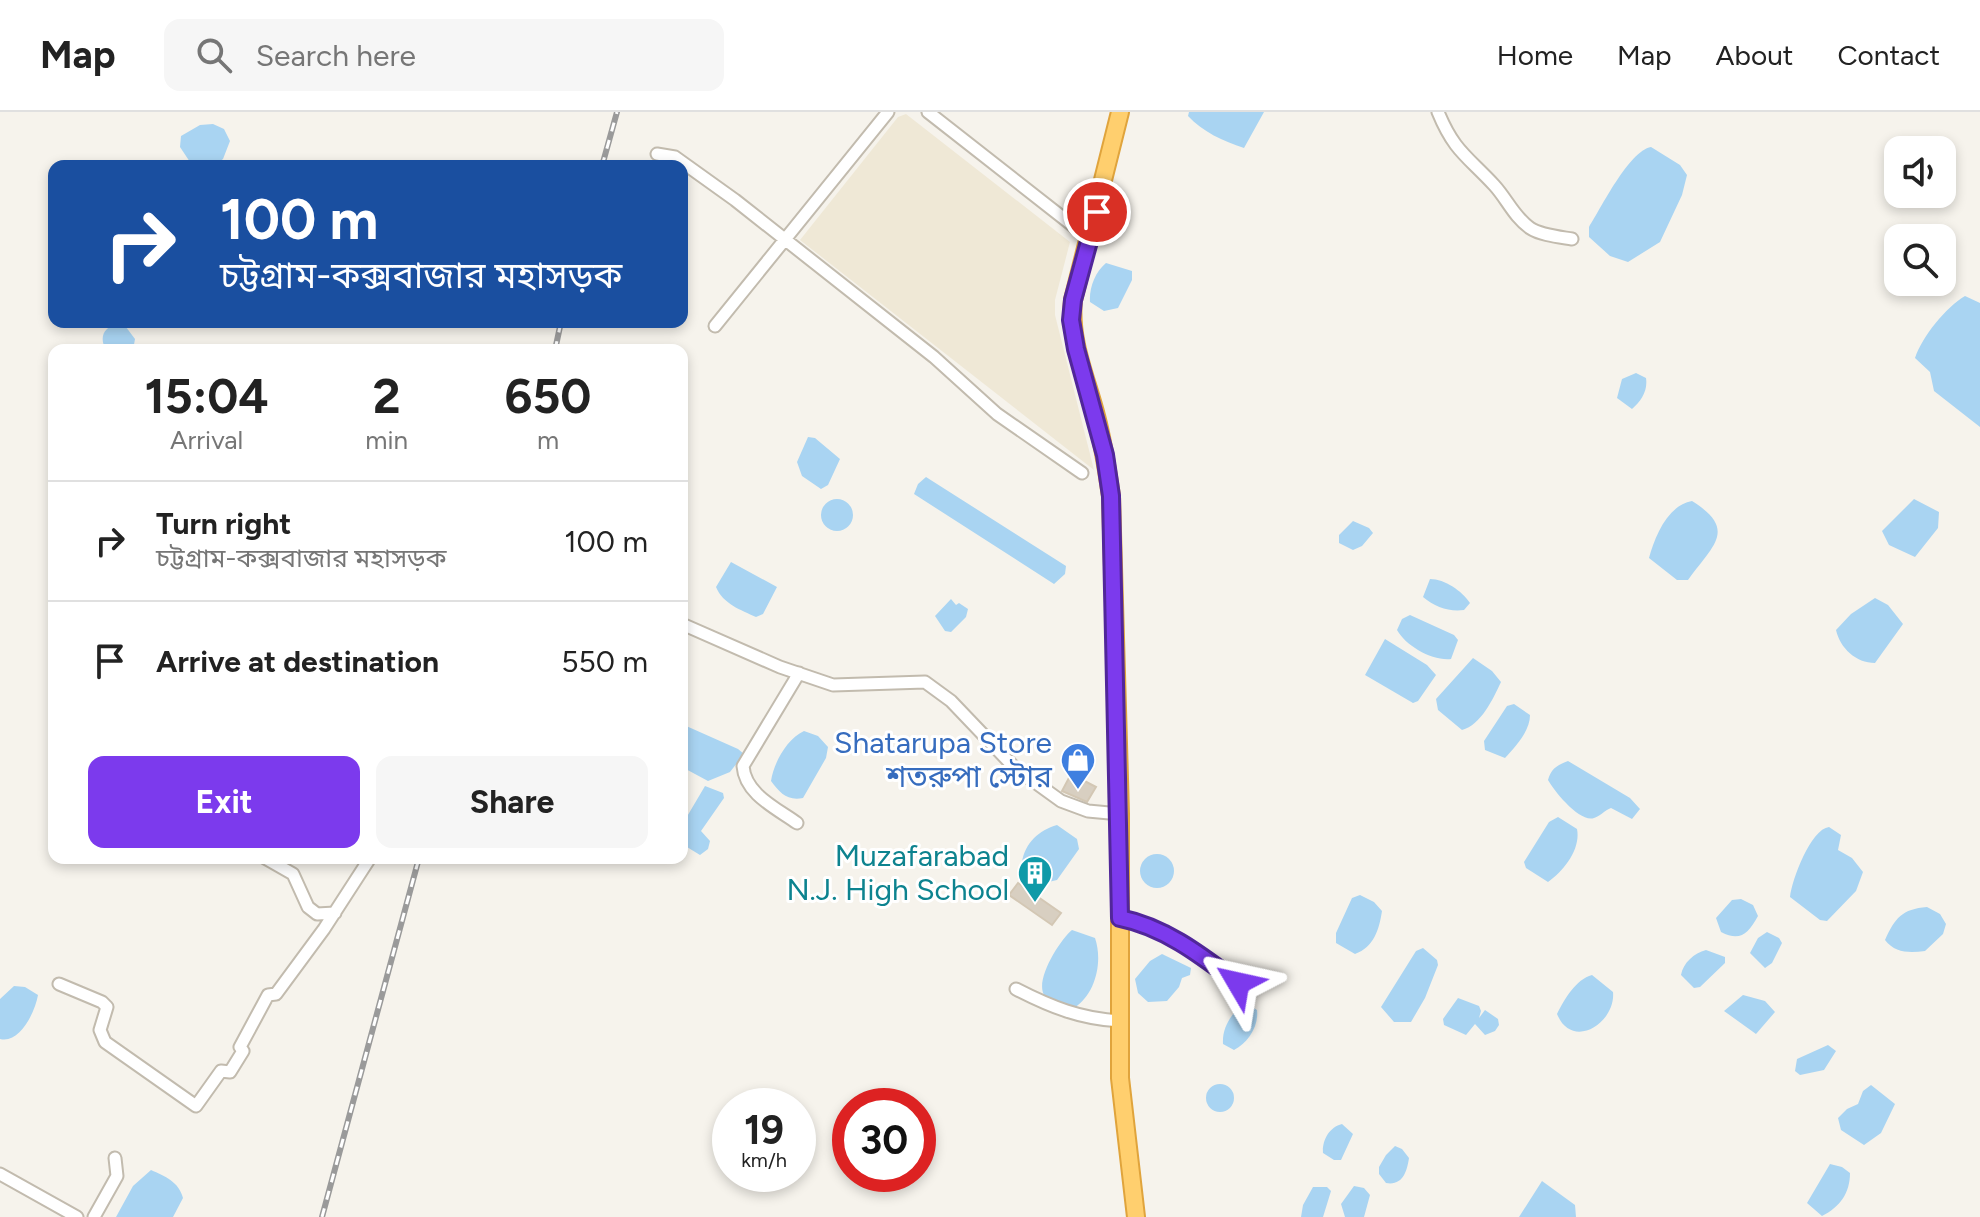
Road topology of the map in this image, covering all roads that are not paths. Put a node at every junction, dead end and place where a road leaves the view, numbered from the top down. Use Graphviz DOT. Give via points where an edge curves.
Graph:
graph roads {
  1 [pos="888,112"];
  2 [pos="928,112"];
  3 [pos="1120,112"];
  4 [pos="1438,112"];
  5 [pos="657,154"];
  6 [pos="679,160"];
  7 [pos="688,166"];
  8 [pos="782,239"];
  9 [pos="1090,239"];
  10 [pos="1572,239"];
  11 [pos="715,326"];
  12 [pos="1082,473"];
  13 [pos="688,627"];
  14 [pos="799,673"];
  15 [pos="1120,814"];
  16 [pos="797,823"];
  17 [pos="276,864"];
  18 [pos="366,864"];
  19 [pos="335,913"];
  20 [pos="1120,918"];
  21 [pos="1238,983"];
  22 [pos="59,984"];
  23 [pos="1016,989"];
  24 [pos="1120,1021"];
  25 [pos="115,1158"];
  26 [pos="0,1174"];
  27 [pos="77,1217"];
  28 [pos="94,1217"];
  29 [pos="1136,1217"];
  1 -- 8 [label="street"];
  2 -- 9 [label="street"];
  3 -- 9 [label="highway"];
  4 -- 10 [label="street" via="1461,155 1532,230"];
  5 -- 6 [label="street"];
  7 -- 8 [label="street"];
  8 -- 11 [label="street"];
  8 -- 12 [label="street" via="934,357 997,414"];
  9 -- 15 [label="highway" via="1071,320 1111,496"];
  13 -- 14 [label="street"];
  14 -- 15 [label="street" via="833,685 925,682 951,701 1014,767 1061,801"];
  14 -- 16 [label="street" via="743,766 753,791"];
  15 -- 20 [label="highway"];
  17 -- 19 [label="street" via="293,874 308,907 317,914"];
  18 -- 19 [label="street"];
  19 -- 22 [label="street" via="276,994 268,995 237,1063 230,1072 221,1071 196,1106 105,1042 100,1030 107,1007 102,1002"];
  20 -- 21 [label="street" via="1143,922 1172,937"];
  20 -- 24 [label="highway"];
  23 -- 24 [label="street" via="1081,1017"];
  24 -- 29 [label="highway" via="1120,1078"];
  25 -- 28 [label="street" via="117,1176"];
  26 -- 27 [label="street"];
}
